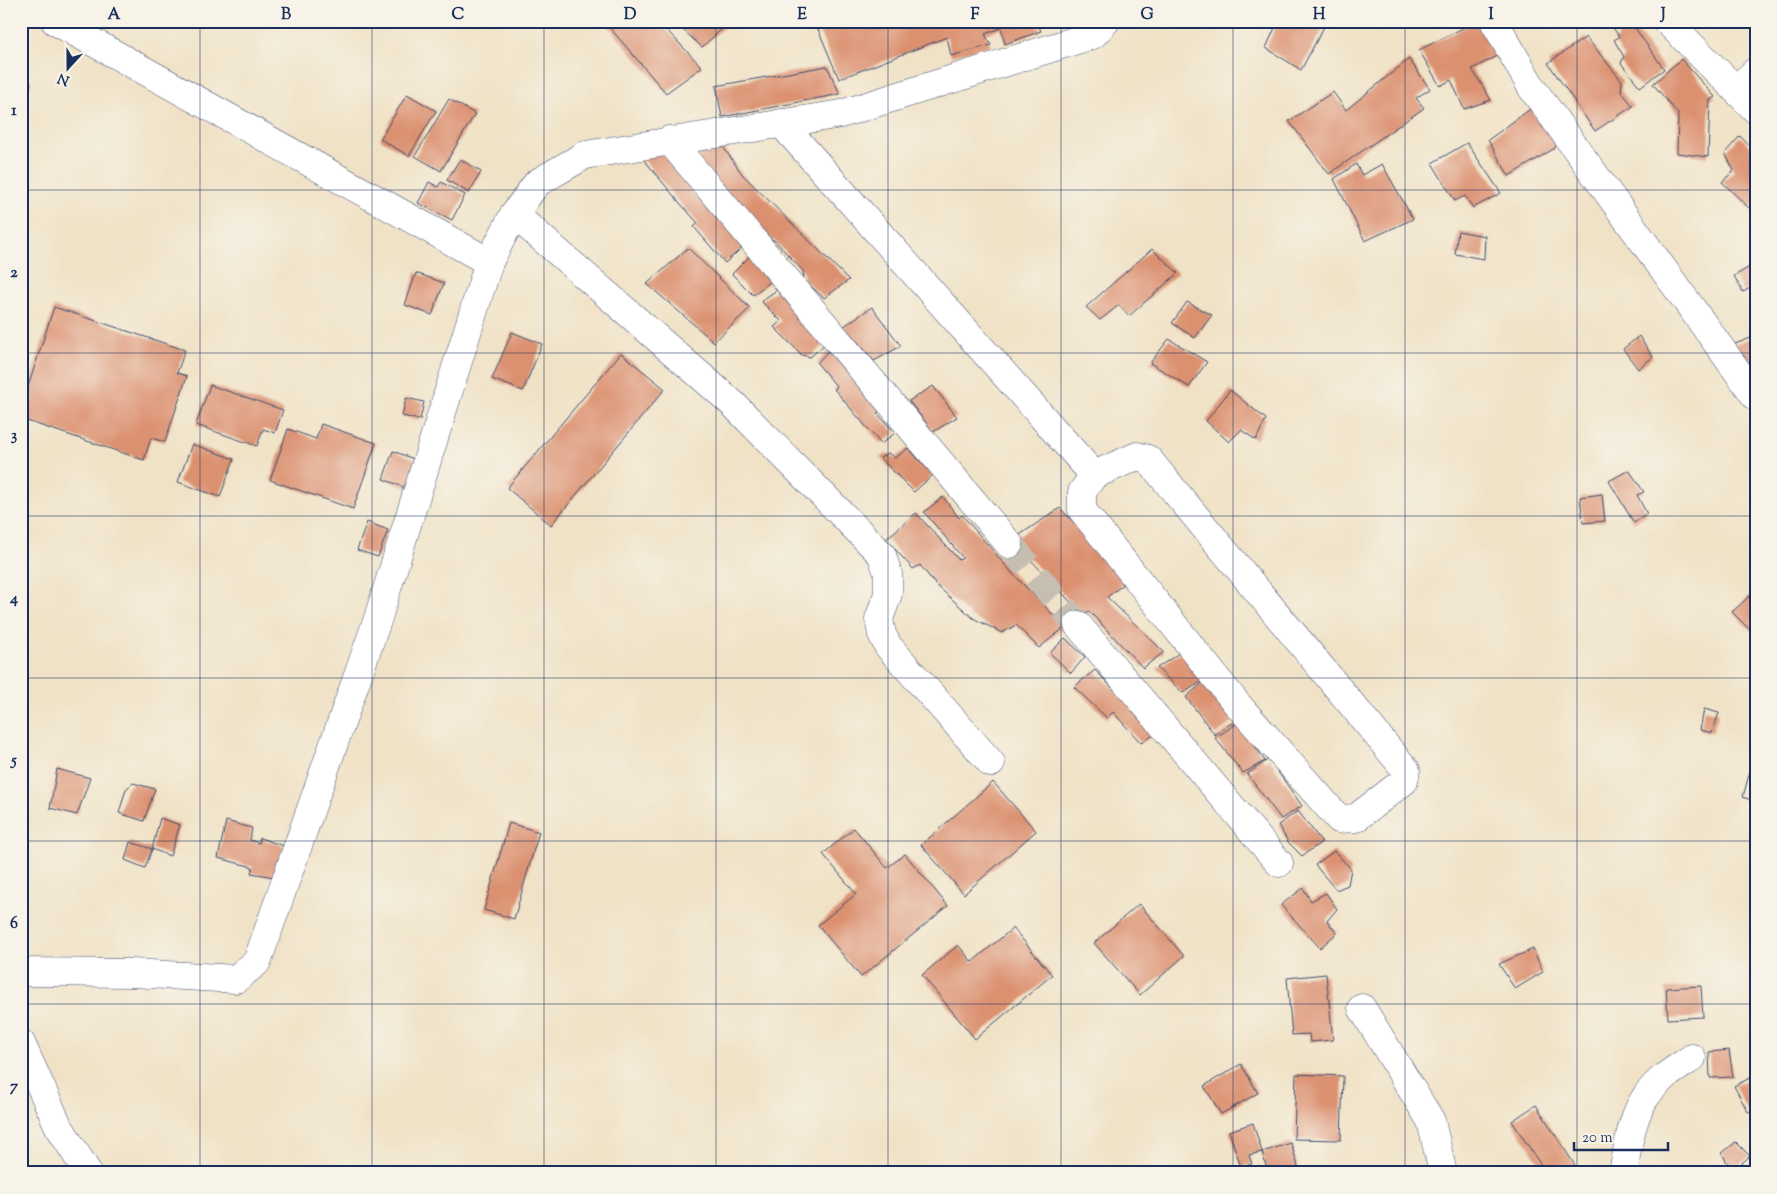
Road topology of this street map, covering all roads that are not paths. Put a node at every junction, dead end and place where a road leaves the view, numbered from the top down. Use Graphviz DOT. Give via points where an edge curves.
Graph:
graph roads {
  1 [pos="55,21"];
  2 [pos="1106,21"];
  3 [pos="1494,21"];
  4 [pos="1667,21"];
  5 [pos="1756,71"];
  6 [pos="1736,90"];
  7 [pos="1756,110"];
  8 [pos="781,123"];
  9 [pos="669,140"];
  10 [pos="514,214"];
  11 [pos="489,262"];
  12 [pos="1756,397"];
  13 [pos="1094,475"];
  14 [pos="1009,544"];
  15 [pos="1078,625"];
  16 [pos="991,763"];
  17 [pos="1279,863"];
  18 [pos="21,972"];
  19 [pos="1362,1008"];
  20 [pos="21,1042"];
  21 [pos="1692,1058"];
  22 [pos="88,1173"];
  23 [pos="1443,1173"];
  24 [pos="1623,1173"];
  1 -- 11 [label="street"];
  2 -- 8 [label="street" via="1093,35 841,114"];
  3 -- 12 [label="street" via="1532,88"];
  4 -- 6 [label="street"];
  5 -- 6 [label="street"];
  6 -- 7 [label="street"];
  8 -- 9 [label="street"];
  8 -- 13 [label="street"];
  9 -- 10 [label="street" via="585,155 537,183"];
  9 -- 14 [label="street"];
  10 -- 11 [label="street"];
  10 -- 16 [label="street" via="732,403 882,555 888,574 888,594 879,618 888,646"];
  11 -- 18 [label="street" via="377,621 257,962 236,979 132,973"];
  13 -- 13 [label="street" via="1137,456 1148,459 1406,770 1404,781 1356,818 1339,819 1237,704 1082,510 1082,492"];
  15 -- 17 [label="street"];
  19 -- 23 [label="street" via="1430,1121"];
  20 -- 22 [label="street" via="58,1125"];
  21 -- 24 [label="street" via="1647,1094 1636,1115"];
}
